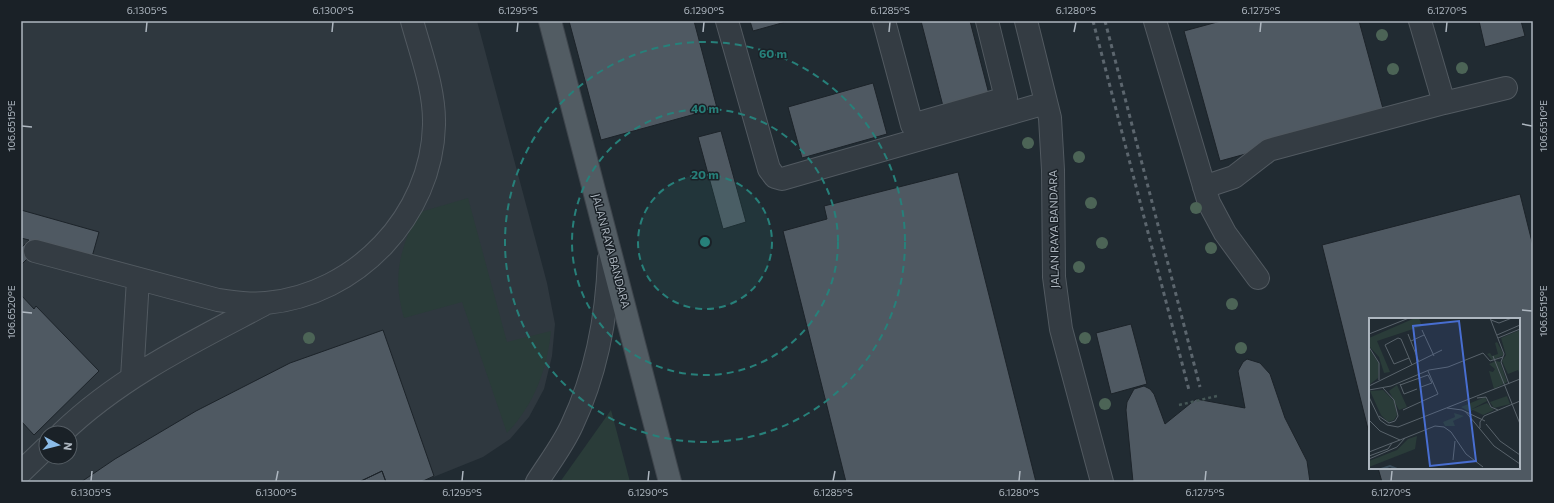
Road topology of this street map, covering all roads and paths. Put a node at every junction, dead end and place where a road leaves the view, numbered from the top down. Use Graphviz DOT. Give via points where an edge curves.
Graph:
graph roads {
  1 [pos="412,21"];
  2 [pos="550,21"];
  3 [pos="727,21"];
  4 [pos="884,21"];
  5 [pos="987,21"];
  6 [pos="1026,21"];
  7 [pos="1155,21"];
  8 [pos="1420,21"];
  9 [pos="1506,88"];
  10 [pos="1046,103"];
  11 [pos="1444,103"];
  12 [pos="1204,187"];
  13 [pos="610,245"];
  14 [pos="26,249"];
  15 [pos="1258,278"];
  16 [pos="138,279"];
  17 [pos="266,303"];
  18 [pos="132,378"];
  19 [pos="1217,396"];
  20 [pos="1179,405"];
  21 [pos="70,425"];
  22 [pos="38,456"];
  23 [pos="554,456"];
  24 [pos="21,472"];
  25 [pos="526,482"];
  26 [pos="537,482"];
  27 [pos="670,482"];
  28 [pos="1102,482"];
  1 -- 17 [label="street" via="430,92 434,124 426,176 415,201 388,241 349,274 306,294"];
  2 -- 13 [label="main road, JALAN RAYA BANDARA"];
  3 -- 10 [label="street" via="769,169 775,177 782,179"];
  4 -- 5 [label="street" via="912,125 1006,98"];
  6 -- 10 [label="street, JALAN RAYA BANDARA"];
  7 -- 12 [label="street"];
  8 -- 11 [label="street"];
  9 -- 11 [label="street"];
  10 -- 28 [label="street, JALAN RAYA BANDARA" via="1052,139 1054,277 1061,330"];
  11 -- 12 [label="street" via="1269,150 1234,178"];
  12 -- 15 [label="street" via="1209,204 1225,233"];
  13 -- 23 [label="street" via="608,300 588,389 572,426"];
  13 -- 27 [label="main road, JALAN RAYA BANDARA"];
  14 -- 16 [label="street"];
  16 -- 17 [label="street" via="218,300 245,304"];
  16 -- 18 [label="street"];
  17 -- 18 [label="street" via="159,360"];
  18 -- 21 [label="street" via="86,410"];
  19 -- 20 [label="path"];
  22 -- 24 [label="street"];
  23 -- 25 [label="street"];
  23 -- 26 [label="street"];
}
